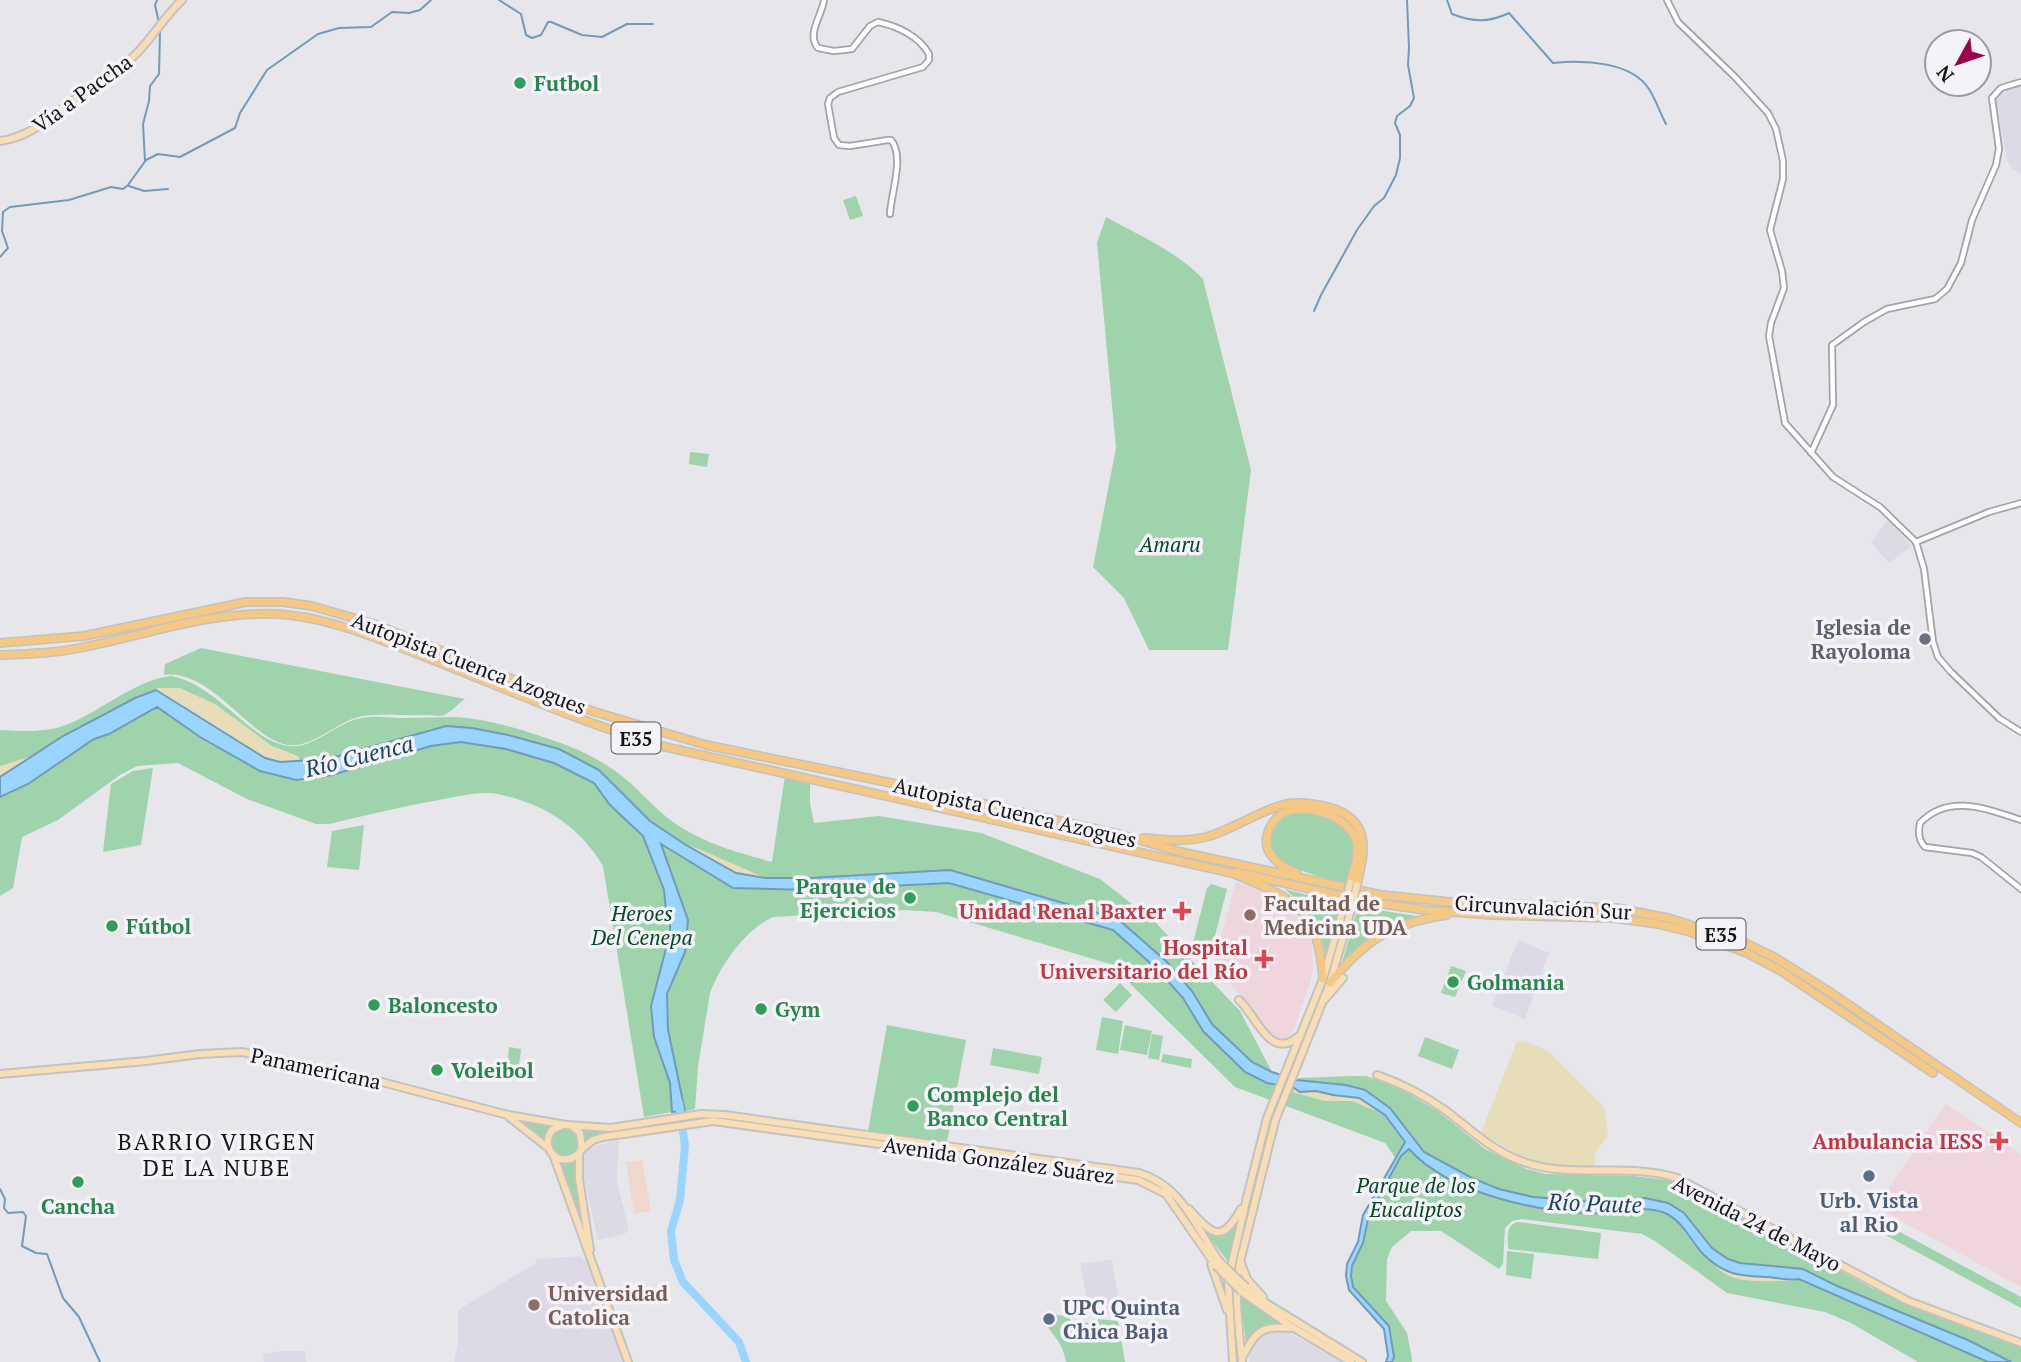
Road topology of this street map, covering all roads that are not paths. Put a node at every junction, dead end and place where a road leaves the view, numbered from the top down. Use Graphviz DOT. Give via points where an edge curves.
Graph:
graph roads {
  1 [pos="181,0"];
  2 [pos="824,0"];
  3 [pos="1667,0"];
  4 [pos="2021,82"];
  5 [pos="0,141"];
  6 [pos="890,214"];
  7 [pos="1811,453"];
  8 [pos="2021,503"];
  9 [pos="1916,542"];
  10 [pos="0,643"];
  11 [pos="0,655"];
  12 [pos="2021,732"];
  13 [pos="2021,820"];
  14 [pos="1118,834"];
  15 [pos="1261,869"];
  16 [pos="1232,873"];
  17 [pos="1314,880"];
  18 [pos="1353,884"];
  19 [pos="2021,889"];
  20 [pos="1462,913"];
  21 [pos="1343,978"];
  22 [pos="1326,981"];
  23 [pos="1239,1000"];
  24 [pos="1323,1000"];
  25 [pos="1300,1035"];
  26 [pos="1933,1073"];
  27 [pos="0,1074"];
  28 [pos="1377,1075"];
  29 [pos="504,1114"];
  30 [pos="693,1119"];
  31 [pos="2021,1123"];
  32 [pos="668,1124"];
  33 [pos="565,1125"];
  34 [pos="548,1148"];
  35 [pos="580,1151"];
  36 [pos="554,1157"];
  37 [pos="1177,1196"];
  38 [pos="1245,1201"];
  39 [pos="586,1239"];
  40 [pos="1208,1256"];
  41 [pos="1241,1258"];
  42 [pos="1218,1264"];
  43 [pos="1230,1322"];
  44 [pos="1295,1324"];
  45 [pos="2021,1343"];
  46 [pos="1326,1344"];
  47 [pos="1242,1361"];
  48 [pos="628,1362"];
  49 [pos="1233,1362"];
  50 [pos="1351,1362"];
  51 [pos="1362,1362"];
  1 -- 5 [label="main road, Vía a Paccha" via="113,74 43,124"];
  2 -- 6 [label="street" via="813,34 817,48 852,49 878,22 919,40 929,54 923,67 838,92 828,104 839,145 888,140 895,145"];
  3 -- 7 [label="street" via="1678,22 1727,68 1768,113 1776,129 1783,179 1770,230 1784,288 1769,336 1783,418"];
  4 -- 7 [label="street" via="2001,88 1992,98 1997,165 1947,289 1935,299 1887,309 1832,345 1832,405"];
  7 -- 9 [label="street" via="1833,477 1880,508"];
  8 -- 9 [label="street"];
  9 -- 12 [label="street" via="1938,657 1999,718"];
  10 -- 14 [label="highway, Autopista Cuenca Azogues / E35" via="94,634 246,602 312,606 374,624 572,704 651,730"];
  11 -- 16 [label="highway, Autopista Cuenca Azogues / E35" via="82,648 223,617 276,614 312,618 362,632 579,719 656,744"];
  13 -- 19 [label="street" via="1956,805 1934,812 1920,823 1919,837 1925,847 1981,857"];
  14 -- 15 [label="highway, Autopista Cuenca Azogues / E35"];
  14 -- 18 [label="highway" via="1192,839 1283,805 1319,805 1349,816 1360,831 1364,851"];
  15 -- 17 [label="highway, Circunvalación Sur / E35"];
  16 -- 20 [label="highway, Circunvalación Sur / E35" via="1363,901"];
  16 -- 22 [label="highway" via="1289,898 1302,910 1317,938"];
  17 -- 18 [label="highway" via="1284,867 1268,850 1271,825 1287,811 1324,814 1350,828 1358,847"];
  17 -- 31 [label="highway, Circunvalación Sur / E35" via="1381,895 1450,902 1616,908 1739,940 1804,975"];
  18 -- 22 [label="main road, bridge"];
  20 -- 22 [label="highway" via="1426,918 1381,935"];
  20 -- 26 [label="highway, Circunvalación Sur / E35" via="1471,917 1614,918 1707,937 1793,979"];
  21 -- 24 [label="main road"];
  22 -- 24 [label="main road"];
  22 -- 25 [label="main road"];
  23 -- 25 [label="main road" via="1277,1044 1289,1044"];
  24 -- 41 [label="main road" via="1275,1121"];
  25 -- 38 [label="main road" via="1267,1118"];
  27 -- 29 [label="main road, Panamericana" via="242,1052"];
  28 -- 45 [label="main road, Avenida 24 de Mayo" via="1437,1106 1483,1141 1522,1161 1677,1178 1908,1301"];
  29 -- 33 [label="main road, Panamericana"];
  29 -- 34 [label="main road, Panamericana"];
  30 -- 32 [label="main road, Avenida González Suárez"];
  30 -- 37 [label="main road, Avenida González Suárez" via="713,1114 734,1116 1127,1171 1158,1179"];
  30 -- 40 [label="main road, Avenida González Suárez" via="1138,1180 1166,1194"];
  32 -- 33 [label="main road, Avenida González Suárez"];
  32 -- 35 [label="main road, Avenida González Suárez" via="593,1140"];
  33 -- 34 [label="main road" via="552,1130"];
  33 -- 35 [label="main road" via="580,1133"];
  34 -- 36 [label="main road"];
  35 -- 36 [label="main road" via="565,1160"];
  35 -- 39 [label="main road"];
  36 -- 39 [label="main road"];
  37 -- 38 [label="main road" via="1206,1228 1217,1231 1229,1228"];
  37 -- 42 [label="main road, Avenida González Suárez"];
  38 -- 43 [label="main road" via="1229,1271"];
  39 -- 48 [label="main road"];
  40 -- 42 [label="main road, Avenida González Suárez"];
  40 -- 43 [label="main road"];
  41 -- 44 [label="main road" via="1253,1288"];
  41 -- 47 [label="main road" via="1237,1299"];
  42 -- 44 [label="main road, Avenida González Suárez, bridge" via="1244,1290"];
  43 -- 49 [label="main road"];
  44 -- 46 [label="main road, Avenida González Suárez"];
  44 -- 47 [label="main road" via="1263,1329"];
  46 -- 50 [label="main road, Avenida González Suárez"];
  46 -- 51 [label="main road, Avenida González Suárez"];
}
